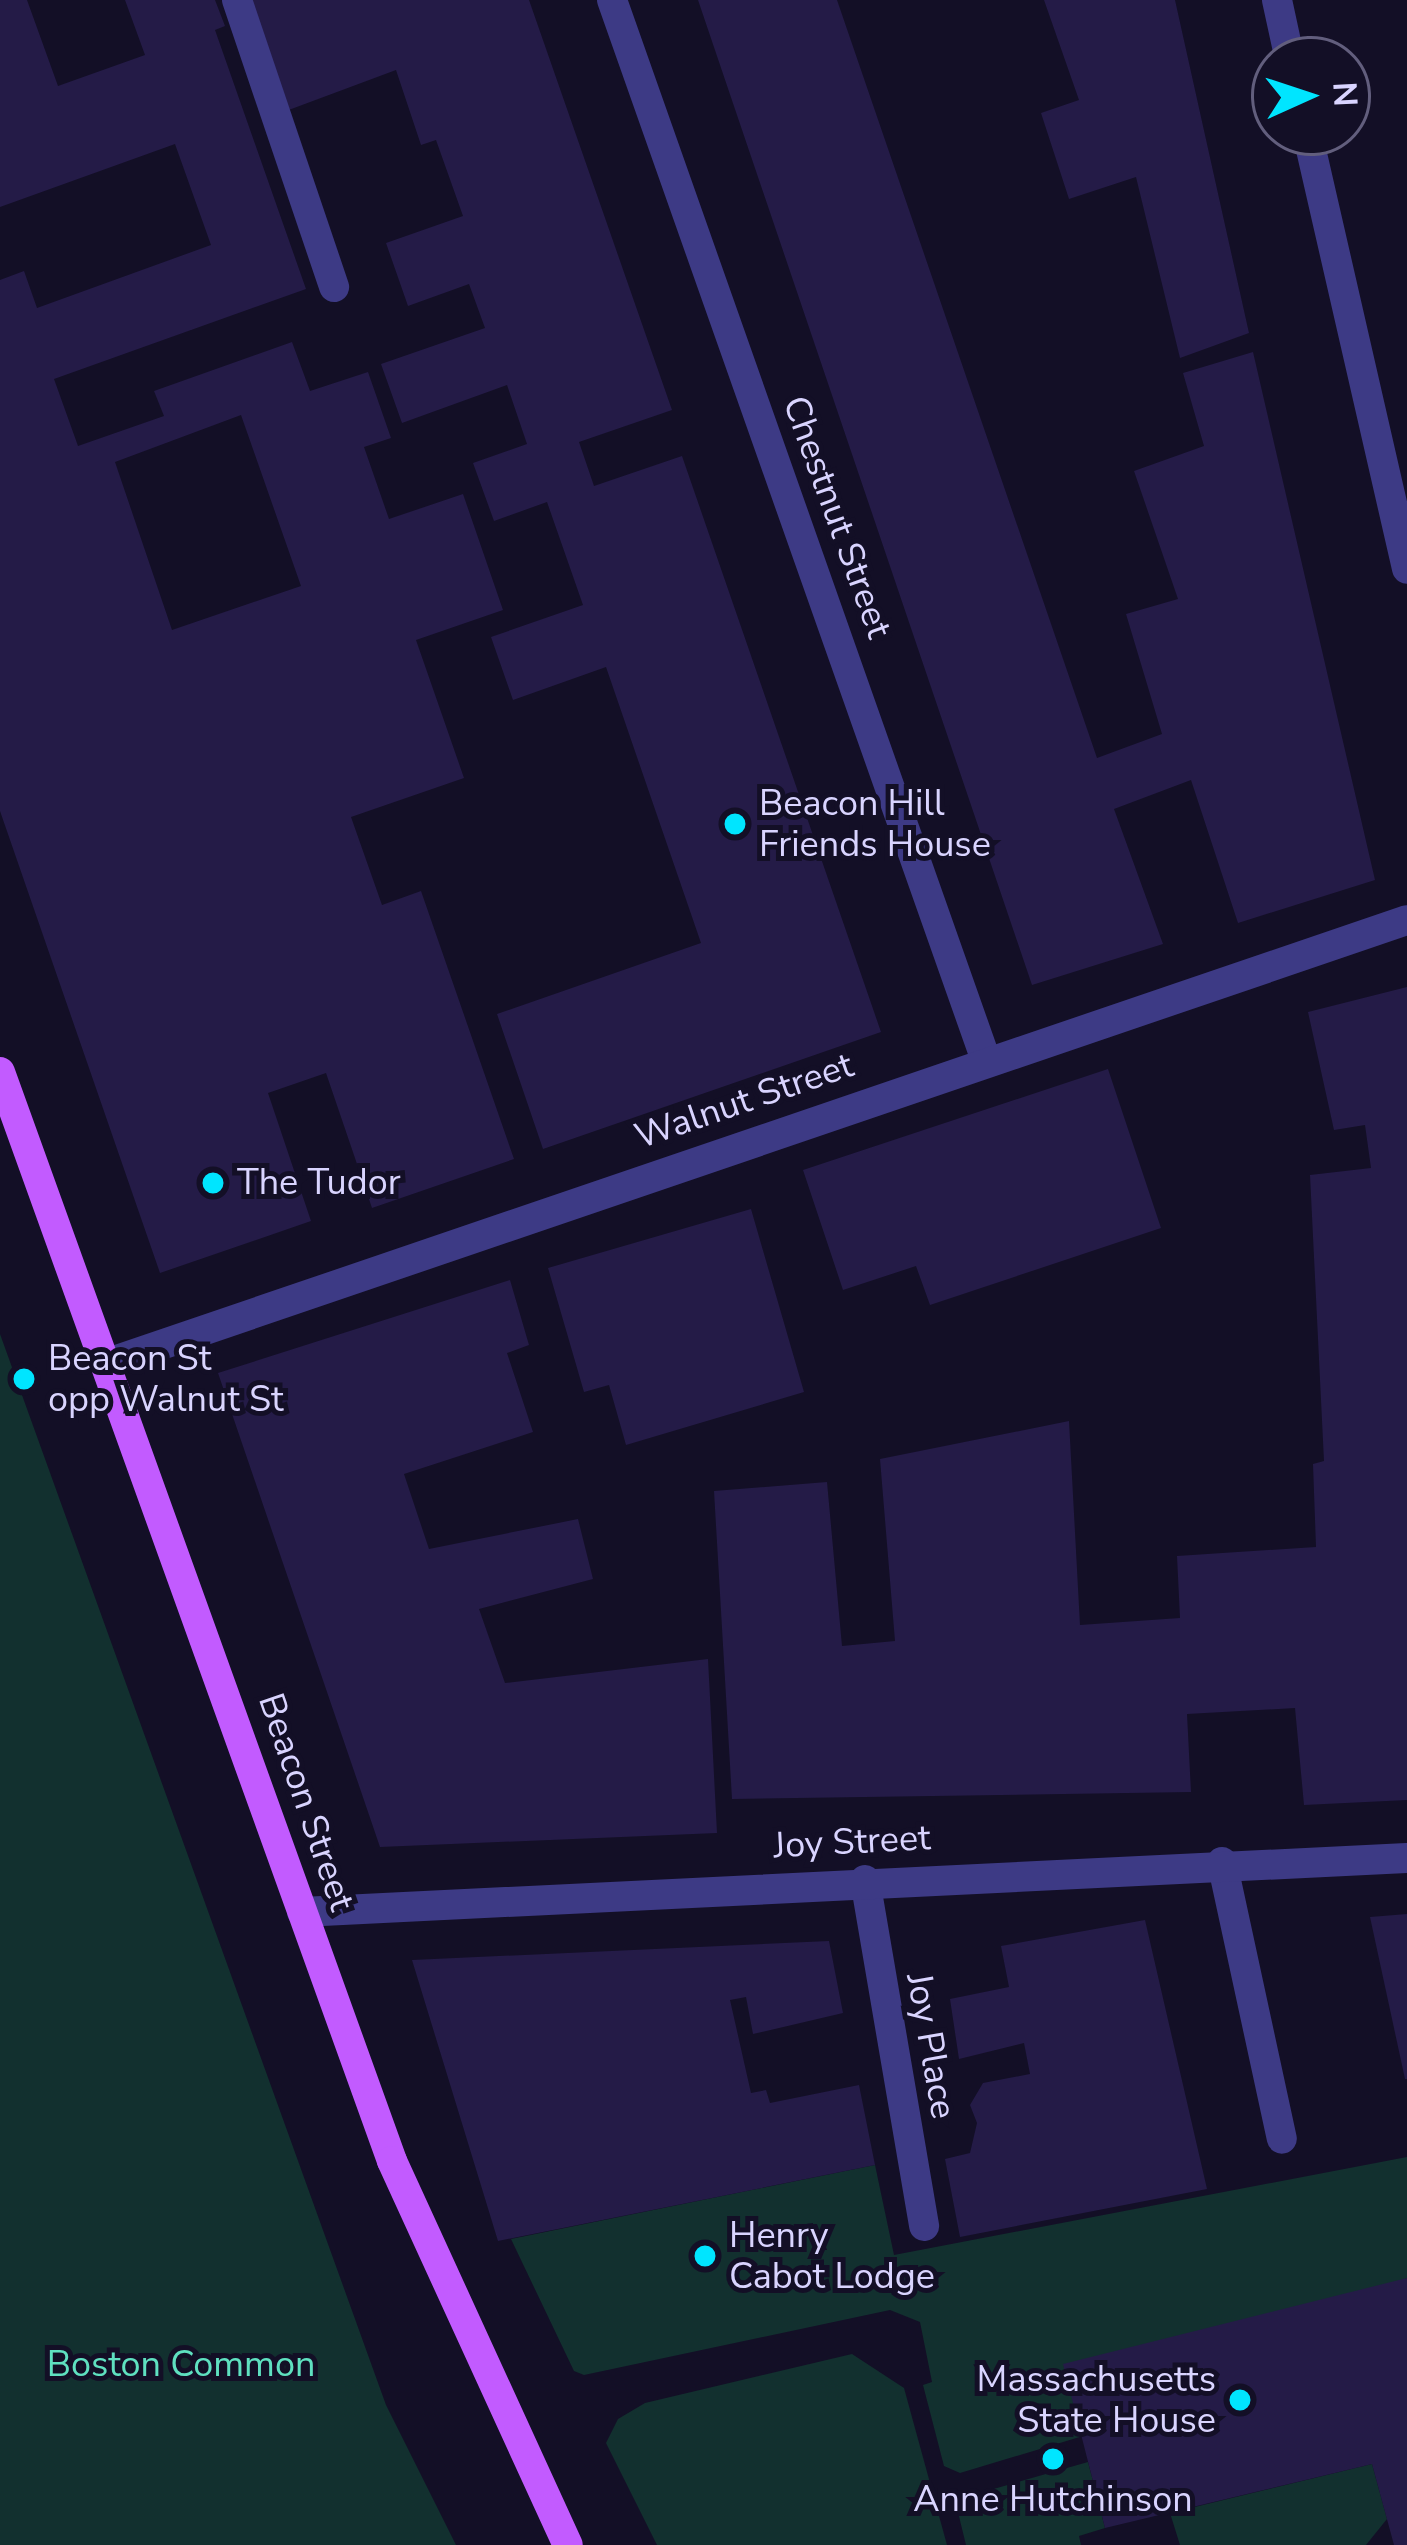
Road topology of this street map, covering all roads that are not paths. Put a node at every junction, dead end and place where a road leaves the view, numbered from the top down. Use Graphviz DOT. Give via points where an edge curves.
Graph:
graph roads {
  1 [pos="237,0"];
  2 [pos="612,0"];
  3 [pos="1277,0"];
  4 [pos="1285,36"];
  5 [pos="1312,156"];
  6 [pos="334,286"];
  7 [pos="1407,569"];
  8 [pos="1407,920"];
  9 [pos="986,1060"];
  10 [pos="0,1072"];
  11 [pos="108,1364"];
  12 [pos="1407,1858"];
  13 [pos="1222,1862"];
  14 [pos="865,1880"];
  15 [pos="302,1912"];
  16 [pos="1282,2138"];
  17 [pos="924,2226"];
  18 [pos="568,2545"];
  1 -- 6 [label="street"];
  2 -- 9 [label="street, Chestnut Street"];
  3 -- 4 [label="street"];
  5 -- 7 [label="street"];
  8 -- 9 [label="street, Walnut Street"];
  9 -- 11 [label="street, Walnut Street"];
  10 -- 11 [label="main road, Beacon Street"];
  11 -- 15 [label="main road, Beacon Street"];
  12 -- 13 [label="street, Joy Street"];
  13 -- 14 [label="street, Joy Street"];
  13 -- 16 [label="street"];
  14 -- 15 [label="street, Joy Street"];
  14 -- 17 [label="street, Joy Place"];
  15 -- 18 [label="main road, Beacon Street" via="446,2292"];
}
